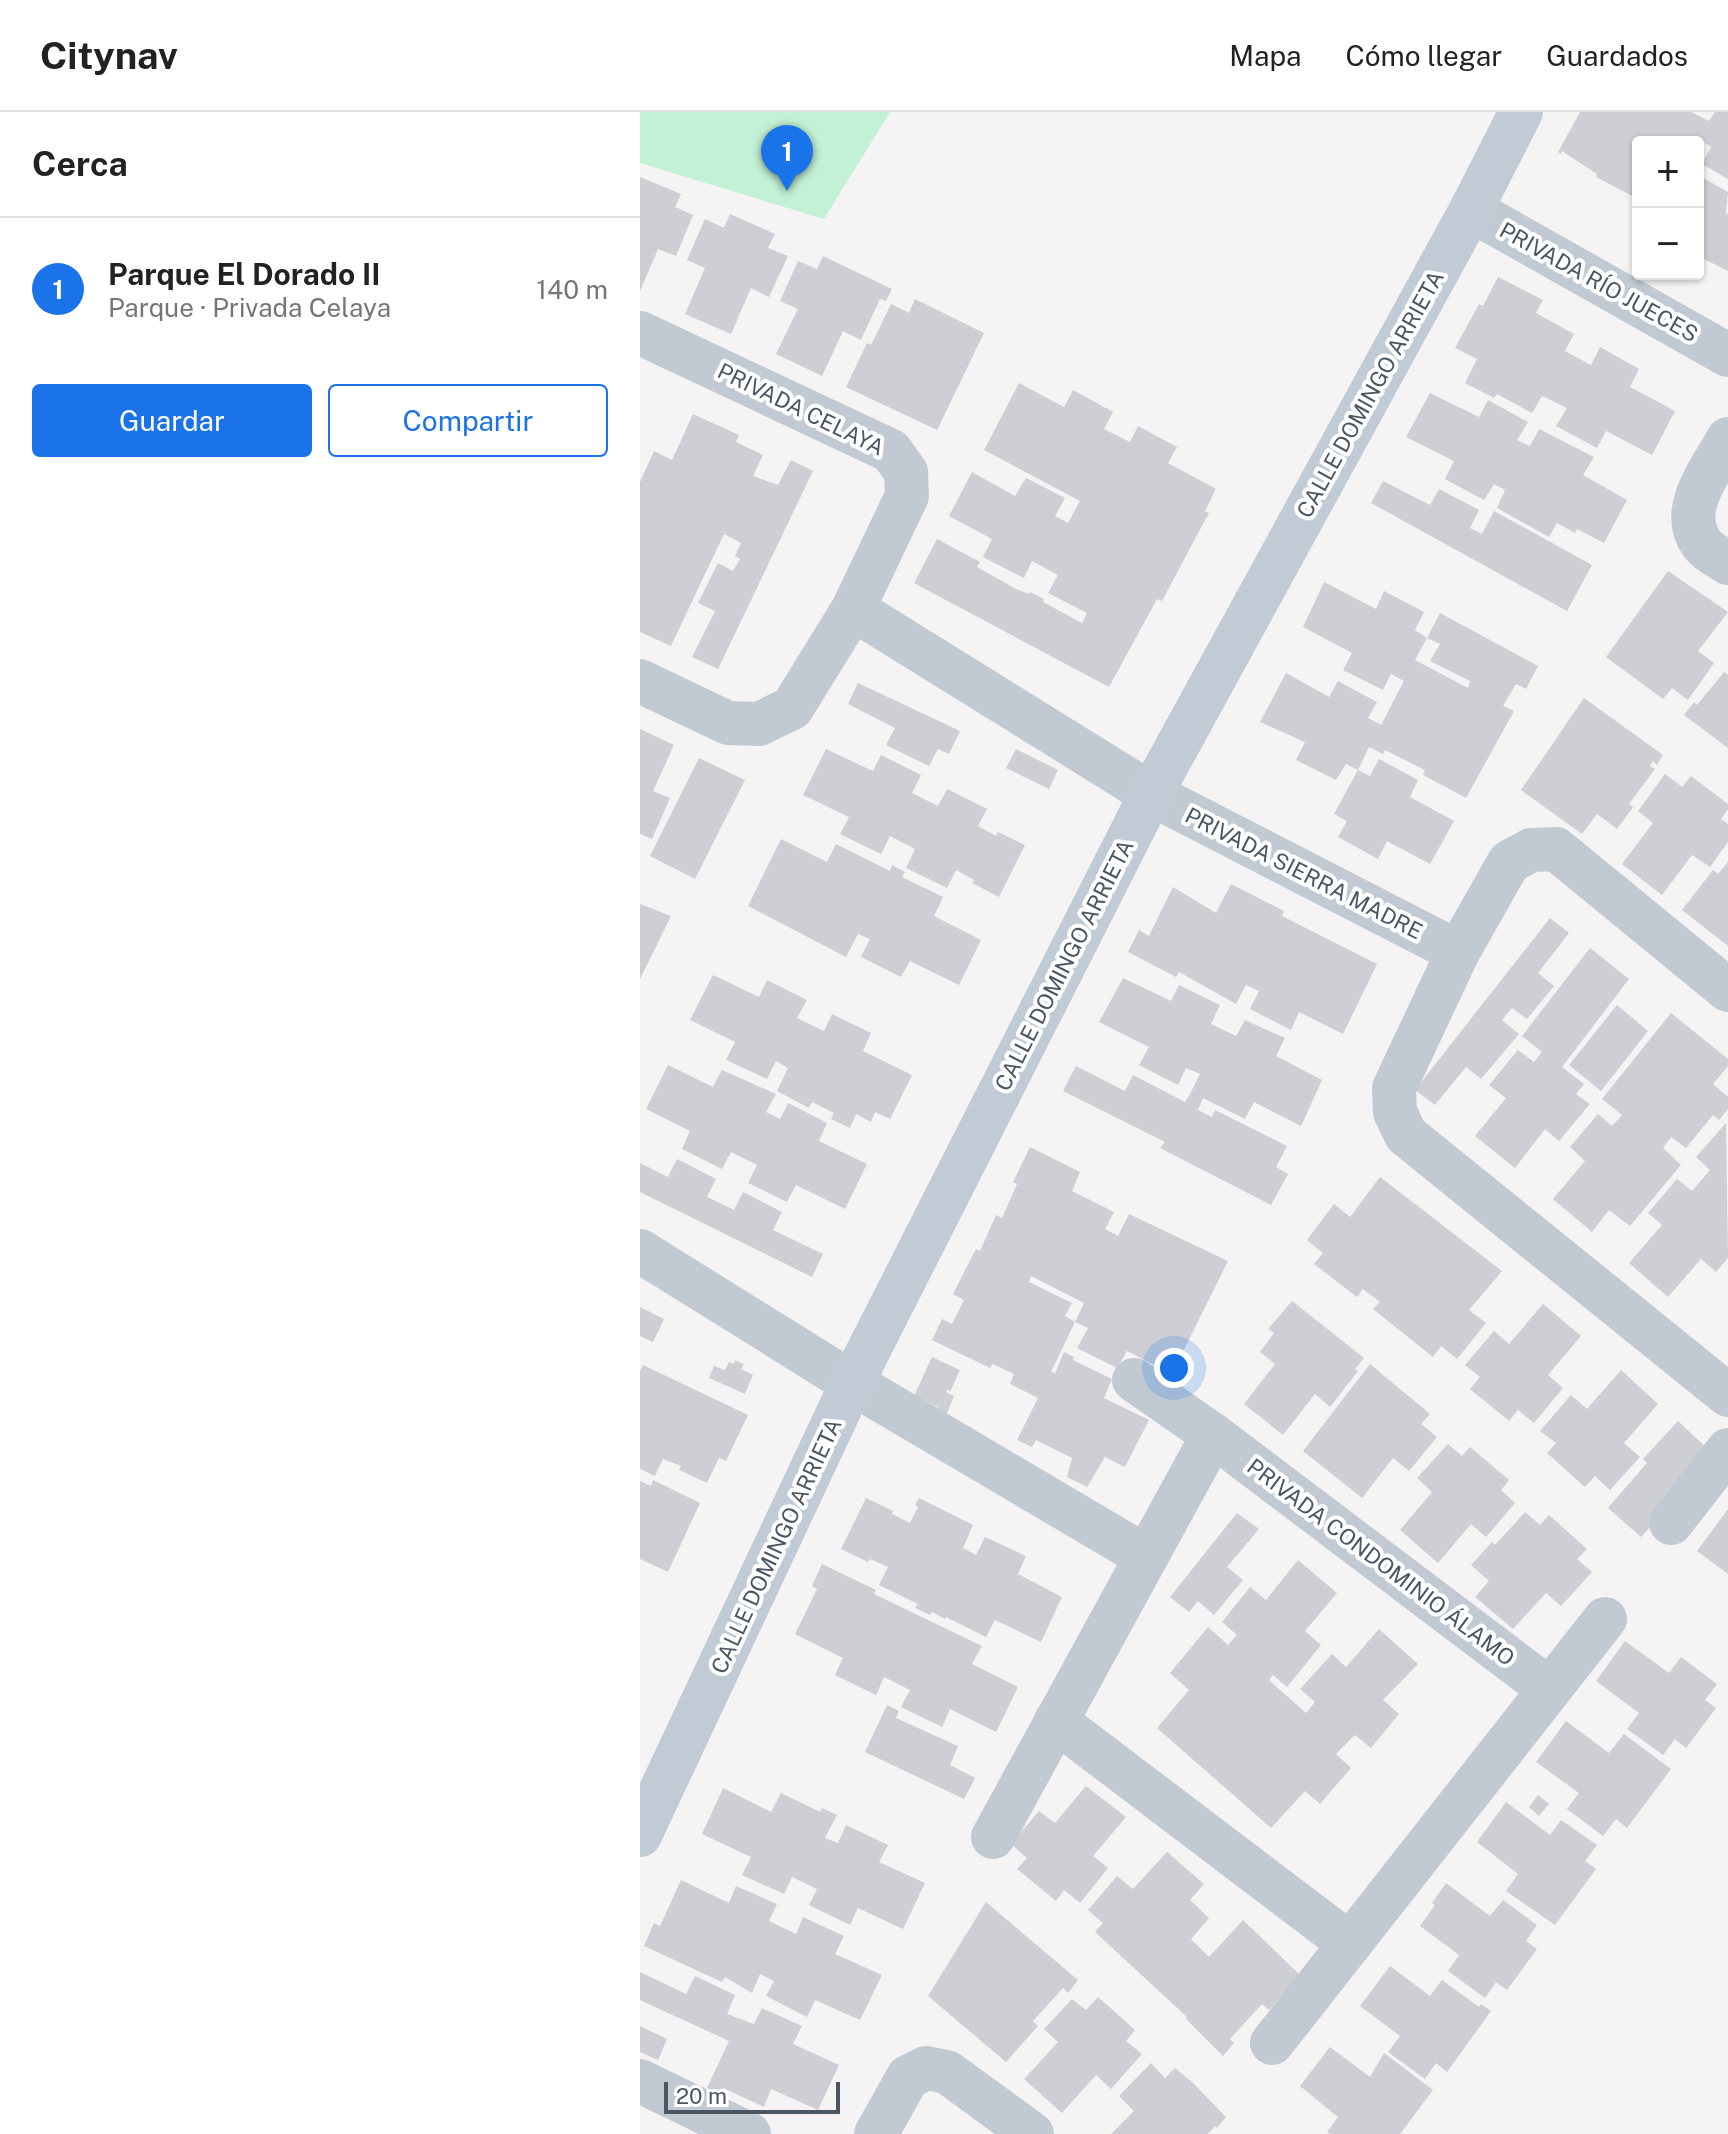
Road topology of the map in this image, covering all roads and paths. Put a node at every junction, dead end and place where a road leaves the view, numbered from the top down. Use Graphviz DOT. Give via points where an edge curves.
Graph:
graph roads {
  1 [pos="1521,112"];
  2 [pos="1471,210"];
  3 [pos="640,333"];
  4 [pos="1728,355"];
  5 [pos="1728,439"];
  6 [pos="1728,563"];
  7 [pos="853,609"];
  8 [pos="640,681"];
  9 [pos="1151,794"];
  10 [pos="1458,952"];
  11 [pos="1728,990"];
  12 [pos="640,1251"];
  13 [pos="1134,1380"];
  14 [pos="852,1383"];
  15 [pos="1728,1395"];
  16 [pos="1213,1435"];
  17 [pos="1728,1450"];
  18 [pos="1671,1523"];
  19 [pos="1145,1556"];
  20 [pos="1605,1619"];
  21 [pos="1549,1689"];
  22 [pos="1056,1721"];
  23 [pos="640,1835"];
  24 [pos="993,1837"];
  25 [pos="1350,1944"];
  26 [pos="1272,2043"];
  27 [pos="640,2081"];
  28 [pos="749,2134"];
  29 [pos="876,2134"];
  30 [pos="1032,2134"];
  1 -- 2 [label="street, CALLE DOMINGO ARRIETA"];
  2 -- 4 [label="street, PRIVADA RÍO JUECES"];
  2 -- 9 [label="street, CALLE DOMINGO ARRIETA"];
  3 -- 7 [label="street, PRIVADA CELAYA" via="891,451 906,472 907,496"];
  5 -- 6 [label="street" via="1695,500 1693,523 1703,545"];
  7 -- 8 [label="street, PRIVADA CELAYA" via="792,708 759,724 728,723"];
  7 -- 9 [label="street"];
  9 -- 10 [label="street, PRIVADA SIERRA MADRE"];
  9 -- 14 [label="street, CALLE DOMINGO ARRIETA"];
  10 -- 11 [label="street" via="1509,862 1531,850 1556,849"];
  10 -- 15 [label="street" via="1394,1088 1395,1112 1406,1135"];
  12 -- 14 [label="street"];
  13 -- 16 [label="street, PRIVADA CONDOMINIO ÁLAMO"];
  14 -- 19 [label="street"];
  14 -- 23 [label="street, CALLE DOMINGO ARRIETA"];
  16 -- 19 [label="street"];
  16 -- 21 [label="street, PRIVADA CONDOMINIO ÁLAMO"];
  17 -- 18 [label="street"];
  19 -- 22 [label="street"];
  20 -- 21 [label="street"];
  21 -- 25 [label="street"];
  22 -- 24 [label="street"];
  22 -- 25 [label="street"];
  25 -- 26 [label="street"];
  27 -- 28 [label="street"];
  29 -- 30 [label="street" via="908,2077 926,2068 947,2072"];
}
